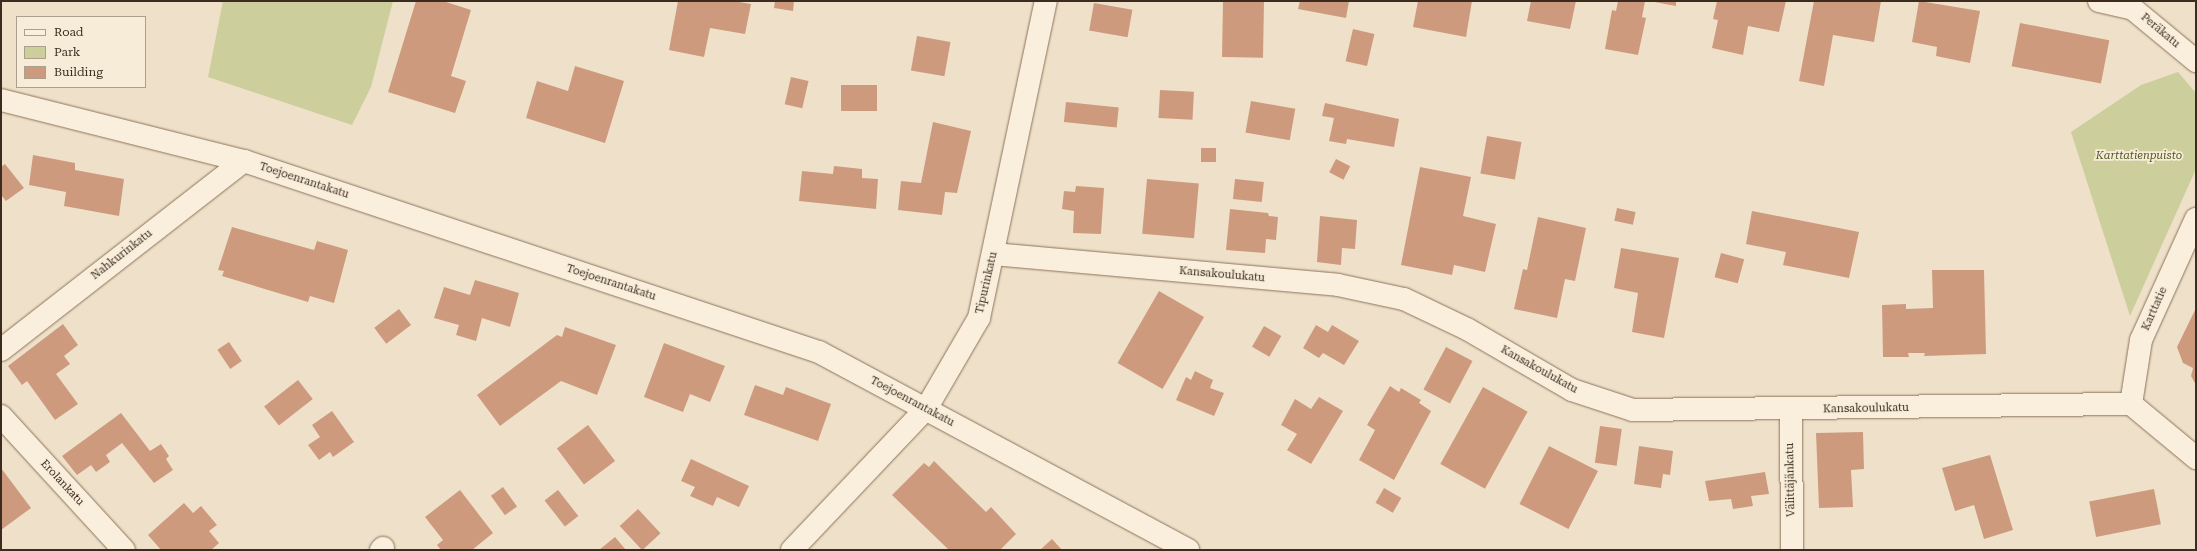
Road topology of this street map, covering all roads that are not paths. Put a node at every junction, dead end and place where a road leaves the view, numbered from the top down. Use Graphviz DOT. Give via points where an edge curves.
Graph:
graph roads {
  1 [pos="1046,1"];
  2 [pos="2099,1"];
  3 [pos="2196,61"];
  4 [pos="1,100"];
  5 [pos="244,161"];
  6 [pos="2196,219"];
  7 [pos="994,254"];
  8 [pos="1,350"];
  9 [pos="2131,404"];
  10 [pos="926,409"];
  11 [pos="1791,410"];
  12 [pos="1,416"];
  13 [pos="2196,458"];
  14 [pos="124,550"];
  15 [pos="792,550"];
  16 [pos="1188,550"];
  17 [pos="1792,550"];
  1 -- 7 [label="street, Tipurinkatu"];
  2 -- 3 [label="street, Peräkatu" via="2133,9"];
  4 -- 5 [label="street, Toejoenrantakatu"];
  5 -- 8 [label="street, Nahkurinkatu"];
  5 -- 10 [label="street, Toejoenrantakatu" via="819,352"];
  6 -- 9 [label="street, Karttatie" via="2141,340"];
  7 -- 10 [label="street, Tipurinkatu" via="979,318"];
  7 -- 11 [label="street, Kansakoulukatu" via="1338,285 1404,299 1467,329 1572,390 1633,410"];
  9 -- 11 [label="street, Kansakoulukatu"];
  9 -- 13 [label="street"];
  10 -- 15 [label="street, Tipurinkatu"];
  10 -- 16 [label="street, Toejoenrantakatu"];
  11 -- 17 [label="street, Välittäjänkatu"];
  12 -- 14 [label="street, Erolankatu"];
}
